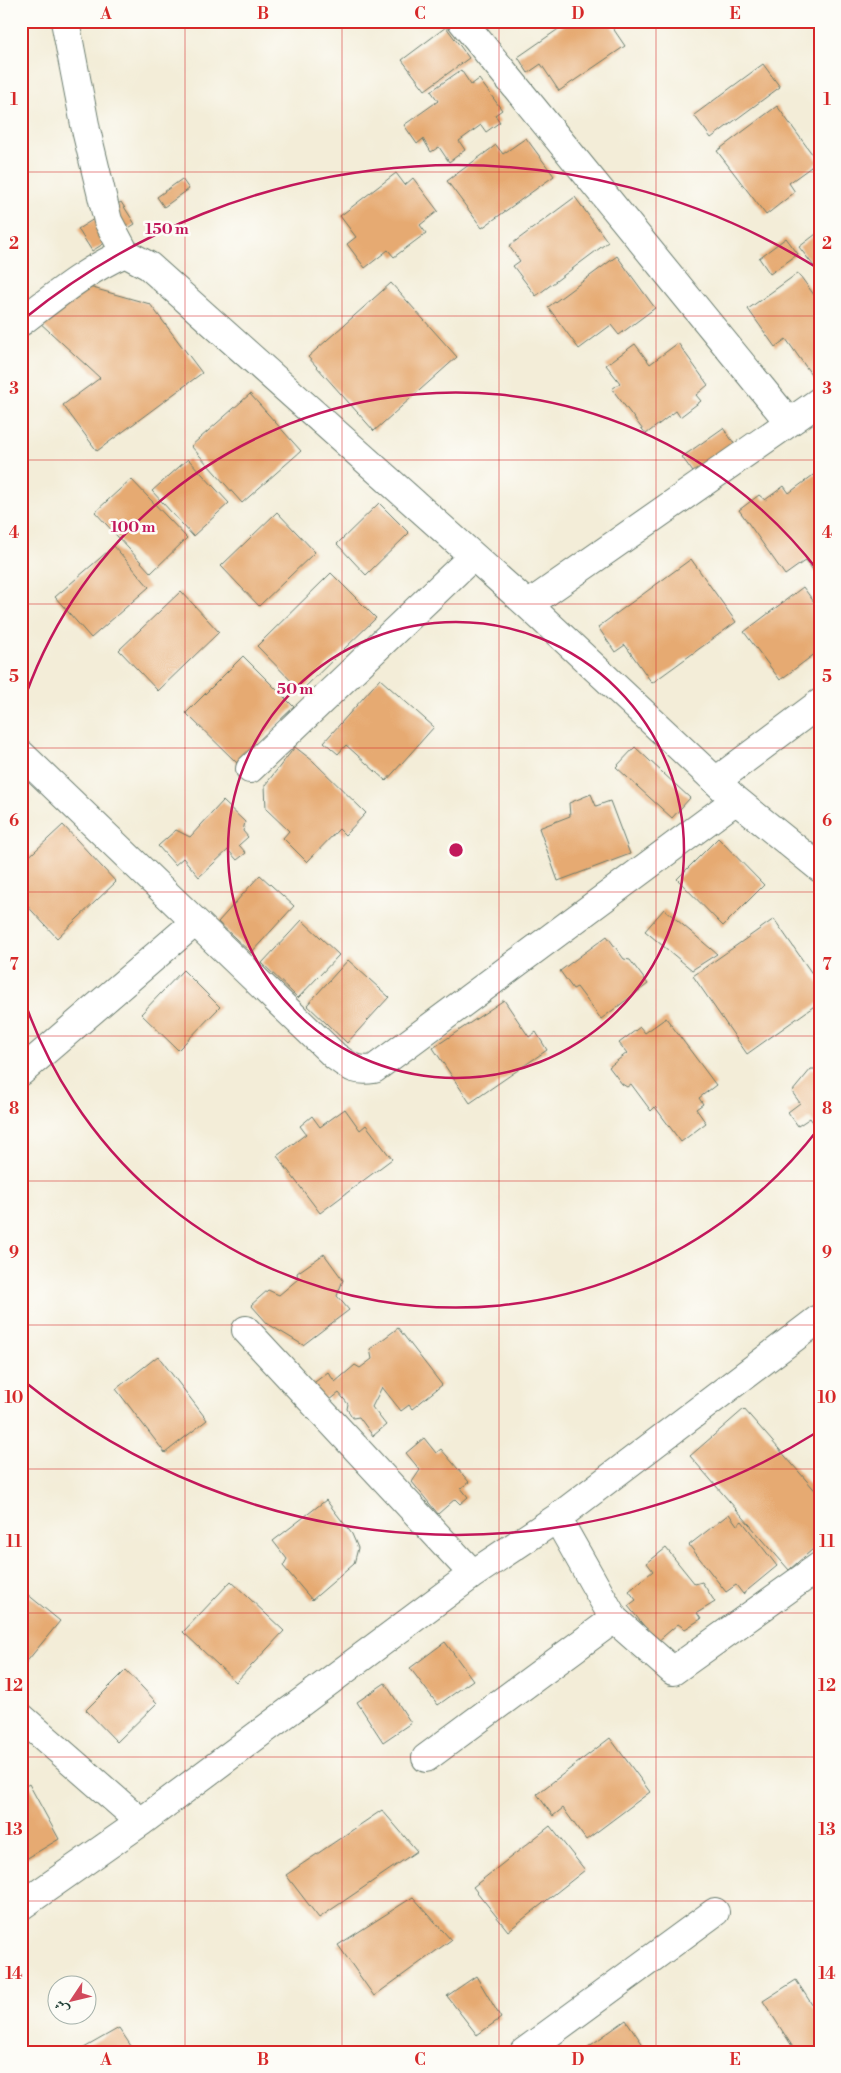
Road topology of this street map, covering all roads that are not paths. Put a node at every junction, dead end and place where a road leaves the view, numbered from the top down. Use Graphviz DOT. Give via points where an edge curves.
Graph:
graph roads {
  1 [pos="65,21"];
  2 [pos="462,22"];
  3 [pos="125,253"];
  4 [pos="21,322"];
  5 [pos="820,401"];
  6 [pos="789,422"];
  7 [pos="473,556"];
  8 [pos="528,605"];
  9 [pos="820,703"];
  10 [pos="21,754"];
  11 [pos="250,769"];
  12 [pos="716,782"];
  13 [pos="736,800"];
  14 [pos="820,868"];
  15 [pos="195,922"];
  16 [pos="21,1072"];
  17 [pos="820,1318"];
  18 [pos="246,1330"];
  19 [pos="557,1518"];
  20 [pos="820,1566"];
  21 [pos="473,1574"];
  22 [pos="614,1619"];
  23 [pos="21,1717"];
  24 [pos="426,1758"];
  25 [pos="141,1822"];
  26 [pos="21,1906"];
  27 [pos="715,1912"];
  28 [pos="524,2052"];
  1 -- 3 [label="street" via="108,221"];
  2 -- 6 [label="street"];
  3 -- 4 [label="street" via="80,276"];
  3 -- 7 [label="street" via="149,266"];
  5 -- 6 [label="street"];
  6 -- 8 [label="street"];
  7 -- 8 [label="street"];
  7 -- 11 [label="street"];
  8 -- 12 [label="street"];
  9 -- 12 [label="street"];
  10 -- 15 [label="street"];
  12 -- 13 [label="street"];
  13 -- 14 [label="street"];
  13 -- 15 [label="street" via="374,1069 361,1071 350,1068 334,1056"];
  15 -- 16 [label="street"];
  17 -- 19 [label="street"];
  18 -- 21 [label="street"];
  19 -- 21 [label="street"];
  19 -- 22 [label="street"];
  20 -- 22 [label="street" via="673,1671"];
  21 -- 25 [label="street"];
  22 -- 24 [label="street"];
  23 -- 25 [label="street"];
  25 -- 26 [label="street"];
  27 -- 28 [label="street"];
}
